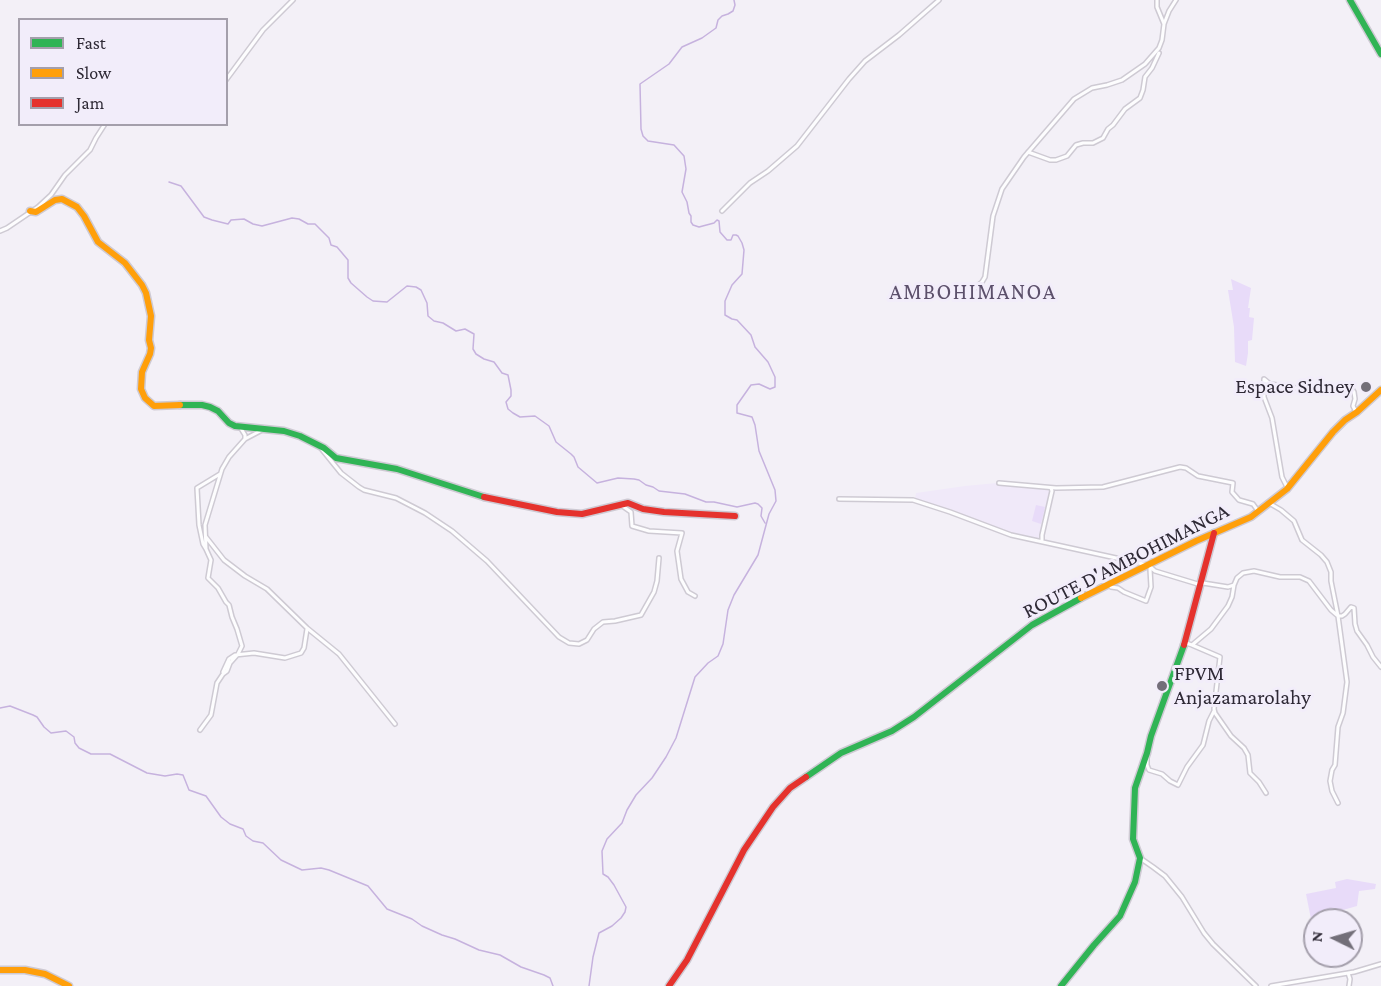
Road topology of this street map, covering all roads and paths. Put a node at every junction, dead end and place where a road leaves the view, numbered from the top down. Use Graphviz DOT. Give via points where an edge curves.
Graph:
graph roads {
  1 [pos="293,0"];
  2 [pos="939,0"];
  3 [pos="1157,0"];
  4 [pos="1176,0"];
  5 [pos="1350,0"];
  6 [pos="1164,24"];
  7 [pos="1159,53"];
  8 [pos="1381,54"];
  9 [pos="228,77"];
  10 [pos="104,126"];
  11 [pos="1028,152"];
  12 [pos="722,211"];
  13 [pos="30,212"];
  14 [pos="0,231"];
  15 [pos="975,288"];
  16 [pos="1381,390"];
  17 [pos="1357,412"];
  18 [pos="239,425"];
  19 [pos="263,429"];
  20 [pos="245,439"];
  21 [pos="319,445"];
  22 [pos="220,474"];
  23 [pos="999,483"];
  24 [pos="1050,488"];
  25 [pos="1287,489"];
  26 [pos="839,499"];
  27 [pos="1269,503"];
  28 [pos="621,505"];
  29 [pos="1258,511"];
  30 [pos="735,516"];
  31 [pos="1214,533"];
  32 [pos="206,537"];
  33 [pos="1042,541"];
  34 [pos="206,549"];
  35 [pos="659,558"];
  36 [pos="1149,566"];
  37 [pos="1201,585"];
  38 [pos="1233,585"];
  39 [pos="1111,587"];
  40 [pos="695,596"];
  41 [pos="1338,616"];
  42 [pos="307,628"];
  43 [pos="1189,644"];
  44 [pos="237,655"];
  45 [pos="1381,667"];
  46 [pos="1214,709"];
  47 [pos="395,724"];
  48 [pos="200,730"];
  49 [pos="1147,753"];
  50 [pos="1266,793"];
  51 [pos="1338,803"];
  52 [pos="1140,858"];
  53 [pos="1381,964"];
  54 [pos="0,970"];
  55 [pos="1348,973"];
  56 [pos="68,986"];
  57 [pos="669,986"];
  58 [pos="1061,986"];
  59 [pos="1256,986"];
  60 [pos="1271,986"];
  61 [pos="1349,986"];
  1 -- 9 [label="street" via="263,30"];
  2 -- 12 [label="street" via="865,61 797,146"];
  3 -- 6 [label="street"];
  4 -- 6 [label="street"];
  5 -- 8 [label="street"];
  6 -- 11 [label="street" via="1159,48 1145,64 1122,80 1092,88 1074,99"];
  7 -- 11 [label="street" via="1145,77 1140,98 1125,109 1103,138 1076,145 1067,156 1056,160"];
  10 -- 13 [label="street" via="90,150 51,195"];
  11 -- 15 [label="street" via="999,196 985,277"];
  13 -- 14 [label="street"];
  13 -- 18 [label="street" via="62,199 77,207 98,242 125,263 142,285 151,316 151,348 141,388 150,404 210,407 229,423"];
  16 -- 17 [label="street, ROUTE D'AMBOHIMANGA"];
  17 -- 25 [label="street, ROUTE D'AMBOHIMANGA" via="1333,432"];
  17 -- 25 [label="street" via="1352,389 1327,393 1277,386 1264,379 1264,397"];
  18 -- 19 [label="street"];
  18 -- 20 [label="street"];
  19 -- 20 [label="street"];
  19 -- 21 [label="street" via="284,431"];
  20 -- 22 [label="street"];
  21 -- 28 [label="street" via="336,458 397,469 492,499 557,512 582,514"];
  21 -- 35 [label="street" via="341,473 359,487 396,498 452,531 569,643 587,640 603,622 641,615 654,592"];
  22 -- 32 [label="street" via="205,525"];
  22 -- 34 [label="street" via="197,488 199,525"];
  23 -- 24 [label="street"];
  24 -- 29 [label="street" via="1103,487 1180,467 1198,476 1233,483 1239,500 1253,504"];
  24 -- 33 [label="street"];
  25 -- 27 [label="street, ROUTE D'AMBOHIMANGA"];
  26 -- 33 [label="street" via="913,500 1011,535"];
  27 -- 29 [label="street, ROUTE D'AMBOHIMANGA"];
  27 -- 41 [label="street" via="1294,521 1302,540 1329,566"];
  28 -- 30 [label="street"];
  28 -- 40 [label="street" via="631,512 632,526 682,533 678,551 681,579"];
  29 -- 31 [label="street, ROUTE D'AMBOHIMANGA"];
  31 -- 36 [label="street, ROUTE D'AMBOHIMANGA"];
  31 -- 37 [label="street"];
  32 -- 34 [label="street"];
  32 -- 42 [label="street" via="225,560 267,589"];
  33 -- 36 [label="street"];
  34 -- 44 [label="street" via="211,560 208,578 229,605 237,628 241,643"];
  36 -- 37 [label="street"];
  36 -- 39 [label="street" via="1151,587 1146,601"];
  36 -- 57 [label="street, ROUTE D'AMBOHIMANGA" via="1032,625 914,717 841,753 790,788 744,850 687,960"];
  37 -- 38 [label="street"];
  37 -- 43 [label="street"];
  38 -- 41 [label="street" via="1240,574 1254,571 1304,578"];
  38 -- 43 [label="street" via="1232,597 1222,615 1211,629"];
  41 -- 45 [label="street" via="1354,608 1357,631"];
  41 -- 51 [label="street" via="1347,682 1330,781"];
  42 -- 44 [label="street" via="304,648 293,656"];
  42 -- 47 [label="street" via="339,654"];
  43 -- 46 [label="street" via="1220,657"];
  43 -- 49 [label="street"];
  44 -- 48 [label="street" via="232,656 217,683 211,715"];
  46 -- 49 [label="street" via="1203,745 1178,785 1149,770"];
  46 -- 50 [label="street" via="1244,748 1250,773"];
  49 -- 52 [label="street" via="1133,800 1133,839"];
  52 -- 58 [label="street" via="1135,882 1120,916"];
  52 -- 59 [label="street" via="1165,876 1213,944"];
  53 -- 55 [label="street"];
  54 -- 56 [label="street" via="25,969"];
  55 -- 60 [label="street"];
  55 -- 61 [label="street"];
}
